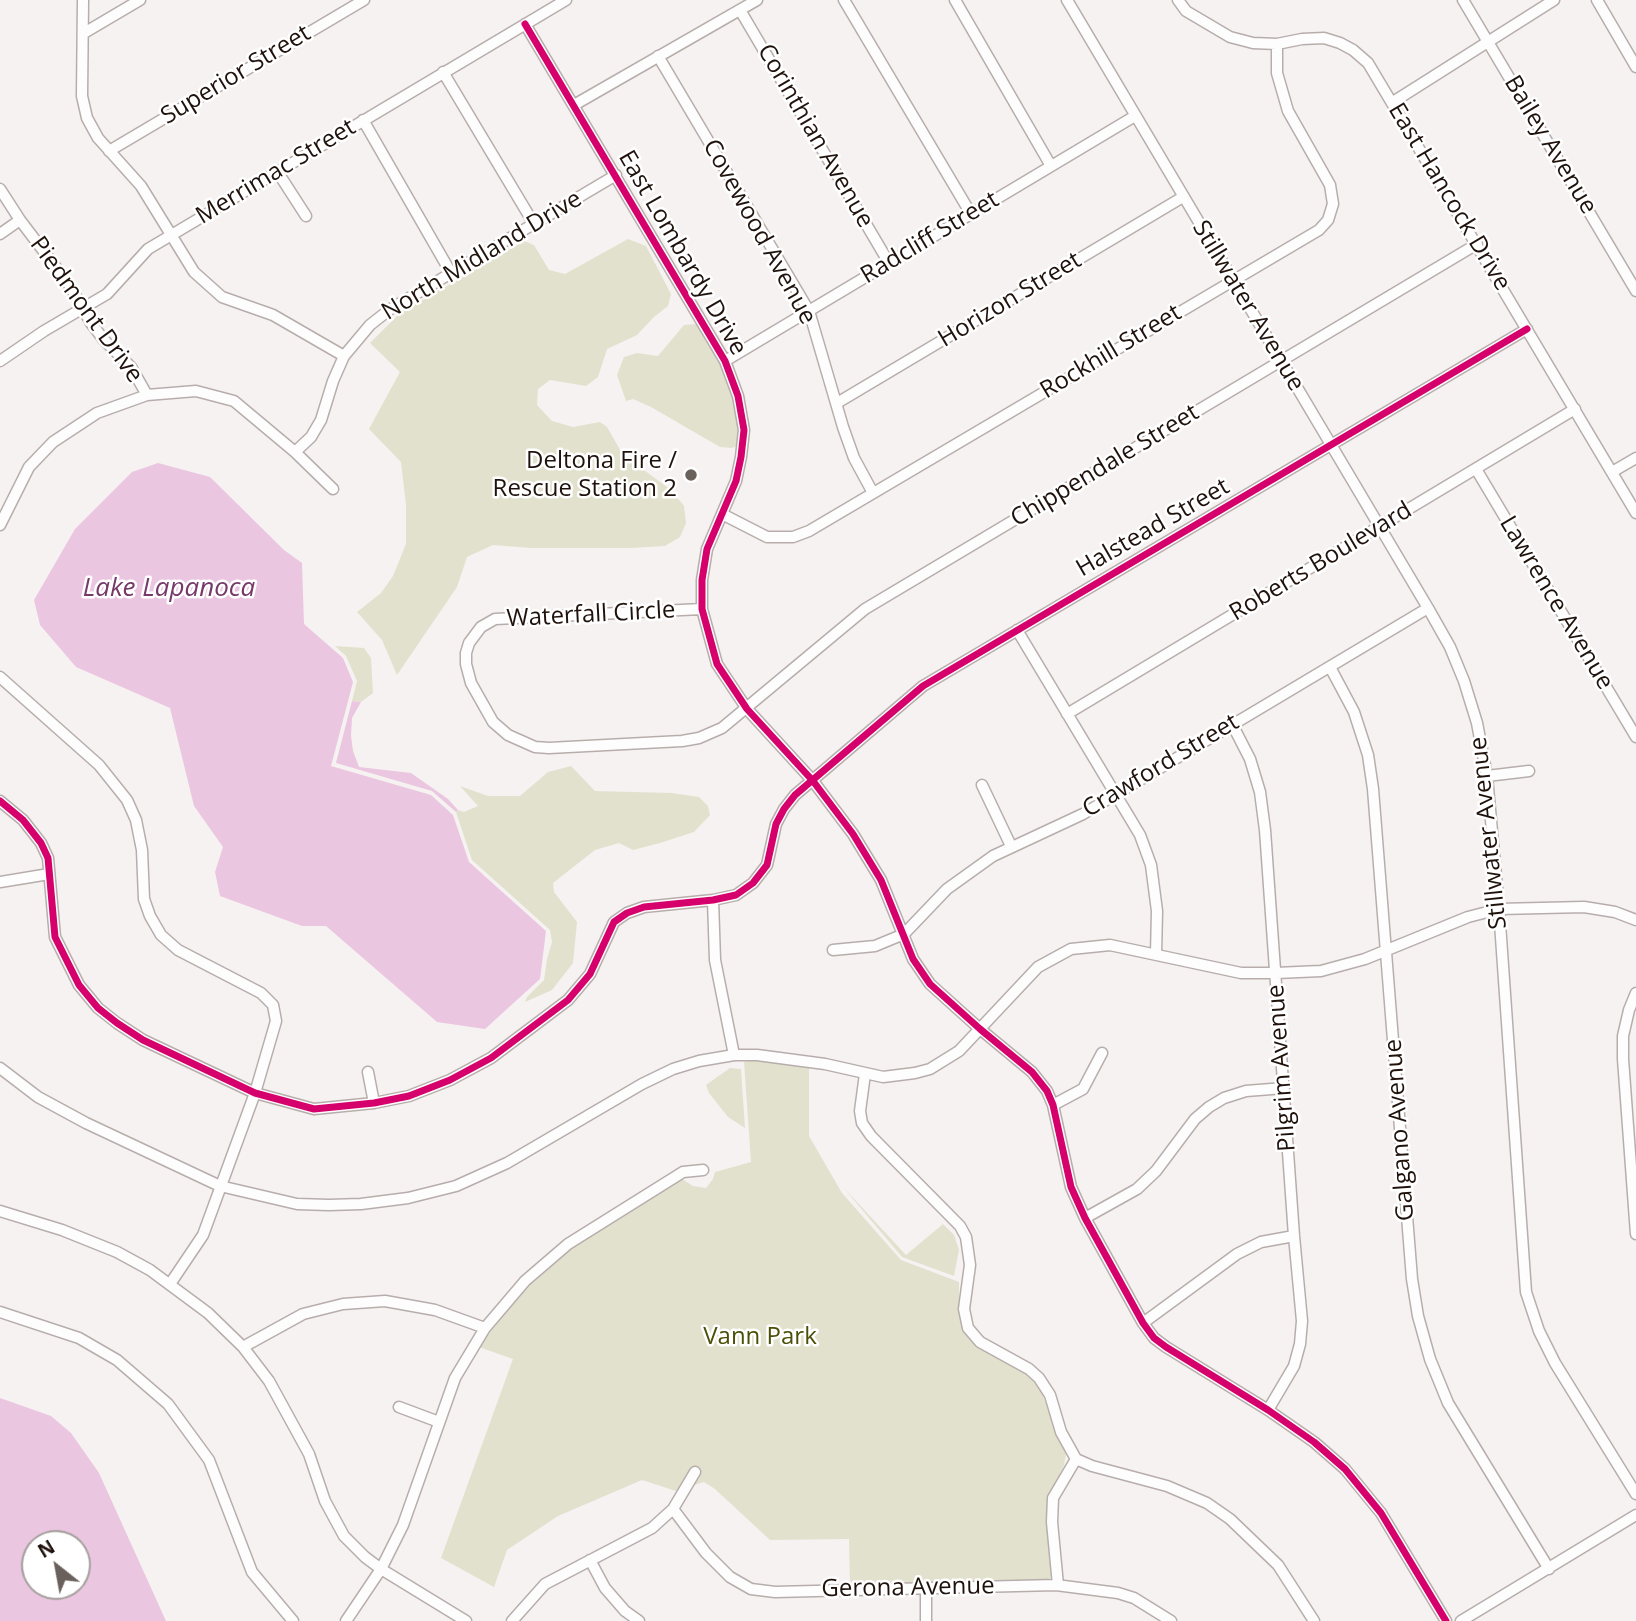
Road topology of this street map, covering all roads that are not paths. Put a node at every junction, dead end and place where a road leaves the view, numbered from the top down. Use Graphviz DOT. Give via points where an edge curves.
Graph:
graph roads {
  1 [pos="83,0"];
  2 [pos="140,0"];
  3 [pos="364,0"];
  4 [pos="566,0"];
  5 [pos="757,0"];
  6 [pos="844,0"];
  7 [pos="955,0"];
  8 [pos="1067,0"];
  9 [pos="1178,0"];
  10 [pos="1463,0"];
  11 [pos="1554,0"];
  12 [pos="1597,0"];
  13 [pos="740,10"];
  14 [pos="525,24"];
  15 [pos="84,33"];
  16 [pos="1488,42"];
  17 [pos="1277,44"];
  18 [pos="658,56"];
  19 [pos="1636,67"];
  20 [pos="443,72"];
  21 [pos="1392,102"];
  22 [pos="574,105"];
  23 [pos="1135,116"];
  24 [pos="362,120"];
  25 [pos="109,151"];
  26 [pos="1051,166"];
  27 [pos="277,171"];
  28 [pos="616,175"];
  29 [pos="0,190"];
  30 [pos="1183,197"];
  31 [pos="971,214"];
  32 [pos="306,216"];
  33 [pos="20,220"];
  34 [pos="534,224"];
  35 [pos="0,234"];
  36 [pos="170,234"];
  37 [pos="1477,244"];
  38 [pos="889,263"];
  39 [pos="452,273"];
  40 [pos="1233,281"];
  41 [pos="1636,291"];
  42 [pos="85,309"];
  43 [pos="809,311"];
  44 [pos="1527,329"];
  45 [pos="344,356"];
  46 [pos="0,361"];
  47 [pos="725,361"];
  48 [pos="1280,362"];
  49 [pos="147,395"];
  50 [pos="837,403"];
  51 [pos="1574,409"];
  52 [pos="1331,445"];
  53 [pos="295,452"];
  54 [pos="1636,458"];
  55 [pos="1476,469"];
  56 [pos="1612,472"];
  57 [pos="333,489"];
  58 [pos="873,493"];
  59 [pos="1636,513"];
  60 [pos="722,514"];
  61 [pos="0,525"];
  62 [pos="1380,526"];
  63 [pos="1428,608"];
  64 [pos="702,609"];
  65 [pos="1017,630"];
  66 [pos="1329,667"];
  67 [pos="0,677"];
  68 [pos="747,709"];
  69 [pos="1068,714"];
  70 [pos="1232,724"];
  71 [pos="1636,737"];
  72 [pos="1529,771"];
  73 [pos="1487,776"];
  74 [pos="813,781"];
  75 [pos="982,785"];
  76 [pos="1115,794"];
  77 [pos="0,801"];
  78 [pos="1011,846"];
  79 [pos="49,874"];
  80 [pos="0,882"];
  81 [pos="713,900"];
  82 [pos="1499,909"];
  83 [pos="1636,919"];
  84 [pos="904,934"];
  85 [pos="833,950"];
  86 [pos="1387,951"];
  87 [pos="1156,954"];
  88 [pos="1276,973"];
  89 [pos="1636,993"];
  90 [pos="979,1029"];
  91 [pos="1102,1053"];
  92 [pos="734,1055"];
  93 [pos="0,1068"];
  94 [pos="368,1072"];
  95 [pos="865,1074"];
  96 [pos="1284,1088"];
  97 [pos="1631,1088"];
  98 [pos="255,1093"];
  99 [pos="374,1103"];
  100 [pos="1053,1105"];
  101 [pos="703,1170"];
  102 [pos="220,1186"];
  103 [pos="0,1211"];
  104 [pos="1085,1218"];
  105 [pos="1636,1234"];
  106 [pos="1294,1236"];
  107 [pos="170,1284"];
  108 [pos="0,1312"];
  109 [pos="1143,1323"];
  110 [pos="485,1328"];
  111 [pos="243,1347"];
  112 [pos="399,1407"];
  113 [pos="1268,1409"];
  114 [pos="439,1422"];
  115 [pos="1076,1459"];
  116 [pos="695,1472"];
  117 [pos="1636,1494"];
  118 [pos="673,1509"];
  119 [pos="1636,1515"];
  120 [pos="590,1560"];
  121 [pos="381,1569"];
  122 [pos="1549,1569"];
  123 [pos="1058,1585"];
  124 [pos="926,1587"];
  125 [pos="293,1621"];
  126 [pos="346,1621"];
  127 [pos="466,1621"];
  128 [pos="512,1621"];
  129 [pos="639,1621"];
  130 [pos="926,1621"];
  131 [pos="1171,1621"];
  132 [pos="1314,1621"];
  133 [pos="1446,1621"];
  134 [pos="1461,1621"];
  1 -- 15 [label="street"];
  2 -- 15 [label="street"];
  3 -- 25 [label="street, Superior Street"];
  4 -- 14 [label="street, Merrimac Street"];
  5 -- 13 [label="street"];
  6 -- 31 [label="street"];
  7 -- 26 [label="street"];
  8 -- 23 [label="street, Stillwater Avenue"];
  9 -- 17 [label="street, East Hancock Drive" via="1186,11 1230,37"];
  10 -- 16 [label="street, Bailey Avenue"];
  11 -- 16 [label="street"];
  12 -- 19 [label="street"];
  13 -- 18 [label="street"];
  13 -- 38 [label="street, Corinthian Avenue"];
  14 -- 20 [label="street, Merrimac Street"];
  14 -- 22 [label="street, East Lombardy Drive"];
  15 -- 25 [label="street" via="82,96 87,118"];
  16 -- 21 [label="street"];
  16 -- 41 [label="street, Bailey Avenue"];
  17 -- 21 [label="street, East Hancock Drive" via="1302,38 1340,43 1368,63"];
  17 -- 40 [label="street, Rockhill Street" via="1279,85 1288,111 1330,185 1333,204 1319,230"];
  18 -- 22 [label="street"];
  18 -- 43 [label="street, Covewood Avenue"];
  20 -- 24 [label="street, Merrimac Street"];
  20 -- 34 [label="street"];
  21 -- 37 [label="street, East Hancock Drive"];
  22 -- 28 [label="street, East Lombardy Drive"];
  23 -- 26 [label="street, Radcliff Street"];
  23 -- 30 [label="street, Stillwater Avenue"];
  24 -- 27 [label="street, Merrimac Street"];
  24 -- 39 [label="street"];
  25 -- 36 [label="street" via="141,186"];
  26 -- 31 [label="street, Radcliff Street"];
  27 -- 32 [label="street"];
  27 -- 36 [label="street, Merrimac Street"];
  28 -- 34 [label="street, North Midland Drive"];
  28 -- 47 [label="street, East Lombardy Drive"];
  29 -- 33 [label="street, Piedmont Drive"];
  30 -- 40 [label="street, Stillwater Avenue"];
  30 -- 50 [label="street, Horizon Street"];
  31 -- 38 [label="street, Radcliff Street"];
  33 -- 35 [label="street"];
  33 -- 42 [label="street, Piedmont Drive"];
  34 -- 39 [label="street, North Midland Drive"];
  36 -- 42 [label="street, Merrimac Street" via="148,248 107,294"];
  36 -- 45 [label="street" via="194,272 222,297 273,315"];
  37 -- 44 [label="street, East Hancock Drive"];
  37 -- 48 [label="street, Chippendale Street"];
  38 -- 43 [label="street, Radcliff Street"];
  39 -- 45 [label="street, North Midland Drive" via="389,310"];
  40 -- 48 [label="street, Stillwater Avenue"];
  40 -- 58 [label="street, Rockhill Street"];
  42 -- 46 [label="street, Merrimac Street"];
  42 -- 49 [label="street, Piedmont Drive"];
  43 -- 47 [label="street, Radcliff Street"];
  43 -- 50 [label="street, Covewood Avenue"];
  44 -- 51 [label="street, East Hancock Drive"];
  44 -- 52 [label="street, Halstead Street"];
  45 -- 53 [label="street, North Midland Drive" via="321,420"];
  47 -- 60 [label="street, East Lombardy Drive" via="744,430 736,481"];
  48 -- 52 [label="street, Stillwater Avenue"];
  48 -- 68 [label="street, Chippendale Street" via="865,609"];
  49 -- 53 [label="street" via="196,391 234,401"];
  49 -- 61 [label="street" via="97,413 53,442 29,467"];
  50 -- 58 [label="street, Covewood Avenue" via="854,458"];
  51 -- 55 [label="street, Roberts Boulevard"];
  51 -- 56 [label="street, East Hancock Drive"];
  52 -- 62 [label="street, Stillwater Avenue"];
  52 -- 65 [label="street, Halstead Street"];
  53 -- 57 [label="street"];
  54 -- 56 [label="street"];
  55 -- 62 [label="street, Roberts Boulevard"];
  55 -- 71 [label="street, Lawrence Avenue"];
  56 -- 59 [label="street, East Hancock Drive"];
  58 -- 60 [label="street, Rockhill Street" via="793,537 767,537"];
  60 -- 64 [label="street, East Lombardy Drive" via="707,549"];
  62 -- 63 [label="street, Stillwater Avenue"];
  62 -- 69 [label="street, Roberts Boulevard"];
  63 -- 66 [label="street, Crawford Street"];
  63 -- 73 [label="street, Stillwater Avenue" via="1464,681"];
  64 -- 68 [label="street, East Lombardy Drive" via="717,664"];
  64 -- 68 [label="street, Waterfall Circle" via="495,620 481,627 469,643 466,664 471,684 493,722 535,747 699,738 722,729"];
  65 -- 69 [label="street"];
  65 -- 74 [label="street, Halstead Street" via="923,686"];
  66 -- 70 [label="street, Crawford Street"];
  66 -- 86 [label="street, Galgano Avenue" via="1354,712 1368,755"];
  67 -- 98 [label="street" via="99,765 127,800 142,850 144,899 161,935 178,950 261,993 273,1005 276,1021"];
  68 -- 74 [label="street, East Lombardy Drive"];
  69 -- 76 [label="street"];
  70 -- 76 [label="street, Crawford Street"];
  70 -- 88 [label="street, Pilgrim Avenue" via="1260,792"];
  72 -- 73 [label="street"];
  73 -- 82 [label="street, Stillwater Avenue"];
  74 -- 81 [label="street, Halstead Street" via="784,809 766,865 753,883 736,895"];
  74 -- 84 [label="street, East Lombardy Drive" via="881,880"];
  75 -- 78 [label="street"];
  76 -- 78 [label="street, Crawford Street" via="1054,829"];
  76 -- 87 [label="street" via="1140,835 1151,865"];
  77 -- 79 [label="street, Halstead Street" via="41,843"];
  78 -- 84 [label="street, Crawford Street" via="947,889"];
  79 -- 80 [label="street"];
  79 -- 98 [label="street, Halstead Street" via="55,937 79,985 98,1008 143,1040"];
  81 -- 92 [label="street" via="715,960"];
  81 -- 99 [label="street, Halstead Street" via="644,907 628,913 614,922 590,974 568,1000 491,1058 409,1096"];
  82 -- 83 [label="street" via="1584,907"];
  82 -- 86 [label="street"];
  82 -- 117 [label="street, Stillwater Avenue" via="1526,1292 1555,1363"];
  84 -- 85 [label="street" via="875,946"];
  84 -- 90 [label="street, East Lombardy Drive" via="913,959 930,984"];
  86 -- 88 [label="street" via="1321,971"];
  86 -- 122 [label="street, Galgano Avenue" via="1418,1316 1448,1403"];
  87 -- 88 [label="street" via="1241,973"];
  87 -- 90 [label="street" via="1110,945 1071,949 1023,980"];
  88 -- 96 [label="street, Pilgrim Avenue"];
  89 -- 97 [label="street" via="1623,1036"];
  90 -- 95 [label="street" via="959,1051 930,1069 883,1077"];
  90 -- 100 [label="street, East Lombardy Drive" via="1032,1072"];
  91 -- 100 [label="street" via="1083,1089"];
  92 -- 95 [label="street" via="783,1058"];
  92 -- 102 [label="street" via="673,1069 507,1163 456,1186 408,1198 329,1205 297,1203"];
  93 -- 102 [label="street" via="38,1097 86,1123"];
  94 -- 99 [label="street"];
  95 -- 115 [label="street" via="862,1123 966,1237 970,1265 964,1309 968,1328 979,1342 1039,1378"];
  96 -- 104 [label="street" via="1246,1091 1209,1107 1137,1189"];
  96 -- 106 [label="street, Pilgrim Avenue"];
  97 -- 105 [label="street"];
  98 -- 99 [label="street, Halstead Street" via="314,1108"];
  98 -- 102 [label="street"];
  100 -- 104 [label="street, East Lombardy Drive" via="1072,1187"];
  101 -- 110 [label="street" via="683,1172 568,1244 525,1281"];
  102 -- 107 [label="street" via="203,1236"];
  103 -- 107 [label="street" via="117,1252"];
  104 -- 109 [label="street, East Lombardy Drive"];
  106 -- 109 [label="street" via="1261,1242 1237,1254"];
  106 -- 113 [label="street, Pilgrim Avenue" via="1300,1344 1294,1366"];
  107 -- 111 [label="street"];
  108 -- 125 [label="street" via="79,1338 117,1360 168,1404 209,1460 252,1572"];
  109 -- 113 [label="street, East Lombardy Drive" via="1166,1347"];
  110 -- 111 [label="street" via="435,1310 385,1301 342,1304 303,1314"];
  110 -- 114 [label="street" via="455,1378"];
  111 -- 121 [label="street" via="294,1422 344,1536"];
  112 -- 114 [label="street"];
  113 -- 133 [label="street, East Lombardy Drive" via="1345,1469 1381,1513"];
  114 -- 121 [label="street" via="403,1525"];
  115 -- 123 [label="street" via="1054,1498"];
  115 -- 132 [label="street" via="1167,1486 1230,1518 1278,1564"];
  116 -- 118 [label="street"];
  118 -- 120 [label="street" via="652,1528"];
  118 -- 124 [label="street, Gerona Avenue" via="706,1553 730,1577 751,1589"];
  119 -- 122 [label="street"];
  120 -- 128 [label="street" via="545,1584"];
  120 -- 129 [label="street" via="605,1588"];
  121 -- 126 [label="street"];
  121 -- 127 [label="street"];
  122 -- 134 [label="street"];
  123 -- 124 [label="street, Gerona Avenue"];
  123 -- 131 [label="street, Gerona Avenue" via="1118,1593"];
  124 -- 130 [label="street"];
}
